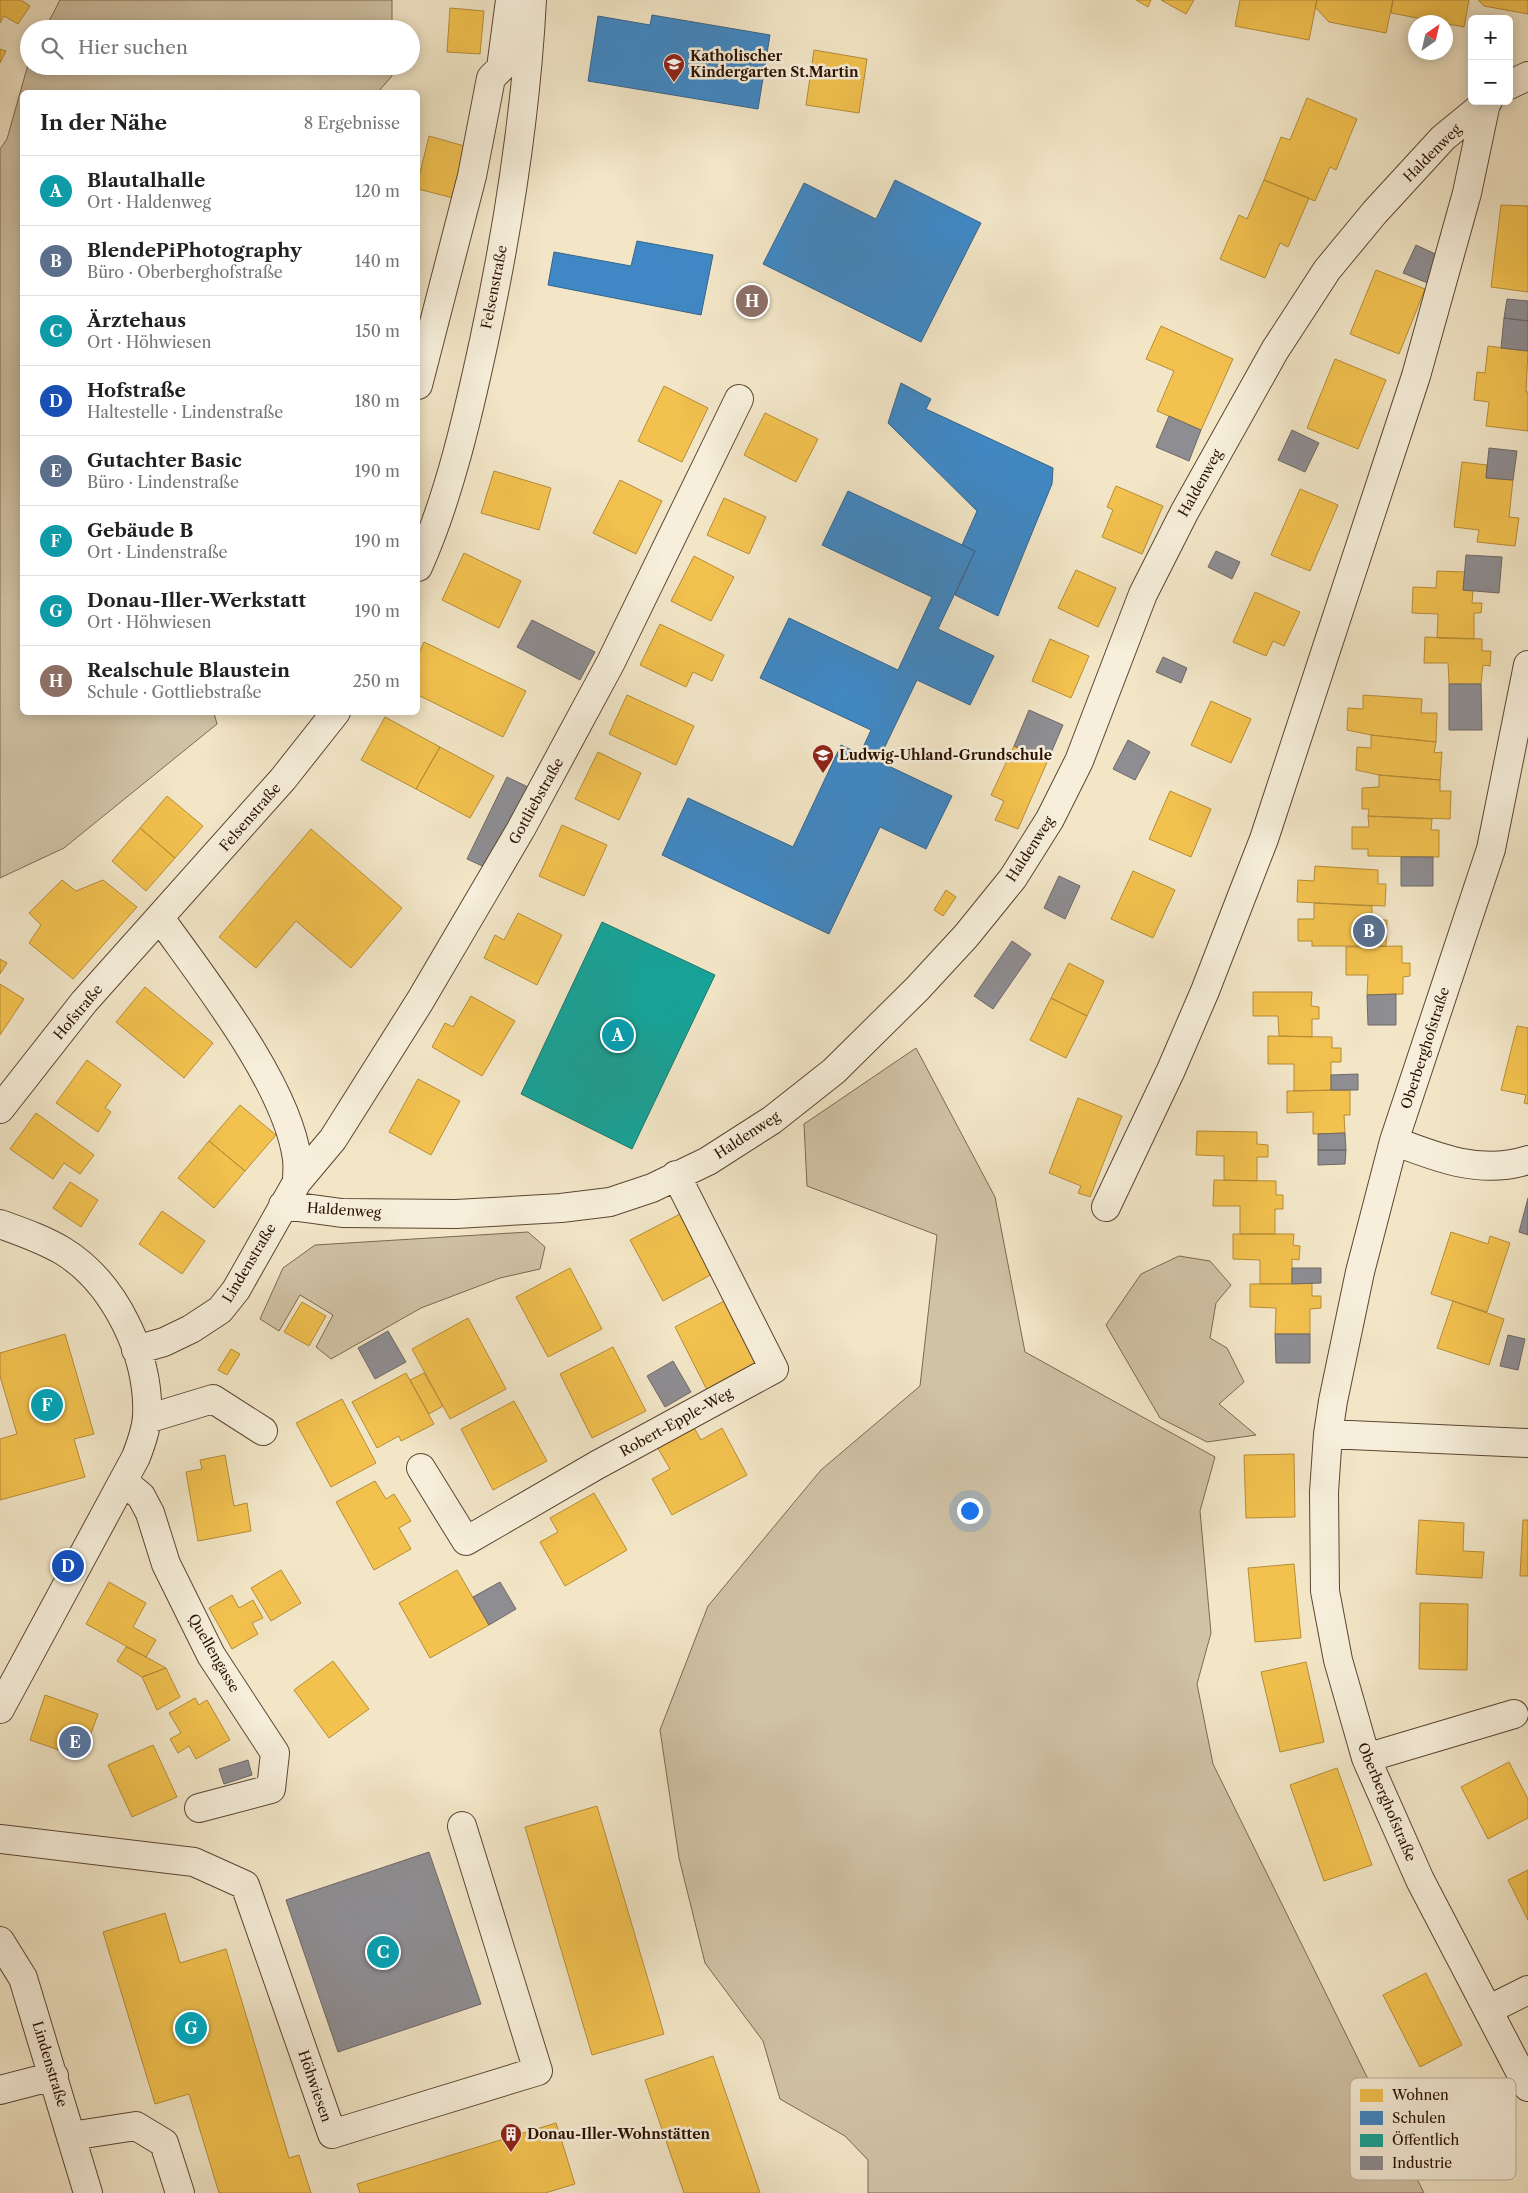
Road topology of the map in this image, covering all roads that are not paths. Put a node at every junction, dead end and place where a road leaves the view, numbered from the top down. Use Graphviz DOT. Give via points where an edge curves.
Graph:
graph roads {
  1 [pos="510,0"];
  2 [pos="532,0"];
  3 [pos="1528,76"];
  4 [pos="1513,84"];
  5 [pos="1483,105"];
  6 [pos="1486,105"];
  7 [pos="420,377"];
  8 [pos="739,399"];
  9 [pos="420,560"];
  10 [pos="1528,665"];
  11 [pos="334,715"];
  12 [pos="160,918"];
  13 [pos="0,1110"];
  14 [pos="1394,1141"];
  15 [pos="1528,1160"];
  16 [pos="676,1176"];
  17 [pos="297,1182"];
  18 [pos="283,1205"];
  19 [pos="1106,1207"];
  20 [pos="0,1224"];
  21 [pos="136,1350"];
  22 [pos="147,1419"];
  23 [pos="258,1422"];
  24 [pos="1328,1434"];
  25 [pos="1528,1443"];
  26 [pos="421,1468"];
  27 [pos="124,1482"];
  28 [pos="0,1709"];
  29 [pos="1514,1714"];
  30 [pos="1366,1758"];
  31 [pos="199,1808"];
  32 [pos="462,1826"];
  33 [pos="0,1839"];
  34 [pos="0,1940"];
  35 [pos="1528,1990"];
  36 [pos="1488,2010"];
  37 [pos="54,2076"];
  38 [pos="1528,2087"];
  39 [pos="0,2090"];
  40 [pos="71,2136"];
  41 [pos="88,2193"];
  42 [pos="180,2193"];
  1 -- 7 [label="street" via="501,68 491,78 472,176"];
  2 -- 9 [label="street, Felsenstraße" via="528,65 494,291 470,406"];
  3 -- 4 [label="street"];
  5 -- 16 [label="street, Haldenweg" via="1443,138 1375,212 1327,270 1276,350 1184,512 1142,594 1079,761 1050,819 1013,878 917,989 834,1071 772,1120"];
  6 -- 19 [label="street" via="1467,193 1416,376 1267,830 1205,991"];
  8 -- 17 [label="street, Gottliebstraße" via="611,662 521,829 405,1026 333,1139"];
  10 -- 14 [label="street, Oberberghofstraße" via="1490,849"];
  11 -- 12 [label="street, Felsenstraße" via="283,779"];
  12 -- 13 [label="street, Hofstraße" via="84,1002"];
  12 -- 17 [label="street" via="244,1040 273,1090 297,1159"];
  14 -- 15 [label="street" via="1435,1157 1472,1166 1508,1166"];
  14 -- 24 [label="street, Oberberghofstraße" via="1360,1272"];
  16 -- 18 [label="street, Haldenweg" via="610,1202 561,1208 456,1214 342,1213"];
  16 -- 26 [label="street, Robert-Epple-Weg" via="774,1369 466,1541"];
  17 -- 18 [label="street, Lindenstraße"];
  18 -- 21 [label="street, Lindenstraße" via="236,1290 220,1310 164,1342"];
  20 -- 21 [label="street" via="36,1237 64,1252 96,1279 120,1310"];
  21 -- 22 [label="street" via="147,1393"];
  22 -- 23 [label="street" via="213,1399"];
  22 -- 27 [label="street" via="142,1441"];
  24 -- 25 [label="street"];
  24 -- 30 [label="street, Oberberghofstraße" via="1324,1476 1325,1591 1338,1660"];
  27 -- 28 [label="street"];
  27 -- 31 [label="street, Quellengasse" via="141,1496 150,1513 166,1564 211,1655 275,1752 271,1789"];
  29 -- 30 [label="street"];
  30 -- 36 [label="street, Oberberghofstraße" via="1420,1880"];
  32 -- 33 [label="street, Höhwiesen" via="538,2071 332,2134 245,1885 194,1862"];
  34 -- 37 [label="street, Lindenstraße" via="23,1978"];
  35 -- 36 [label="street"];
  36 -- 38 [label="street, Oberberghofstraße"];
  37 -- 39 [label="street"];
  37 -- 40 [label="street, Lindenstraße"];
  40 -- 41 [label="street, Lindenstraße"];
  40 -- 42 [label="street" via="136,2126 164,2143"];
}
